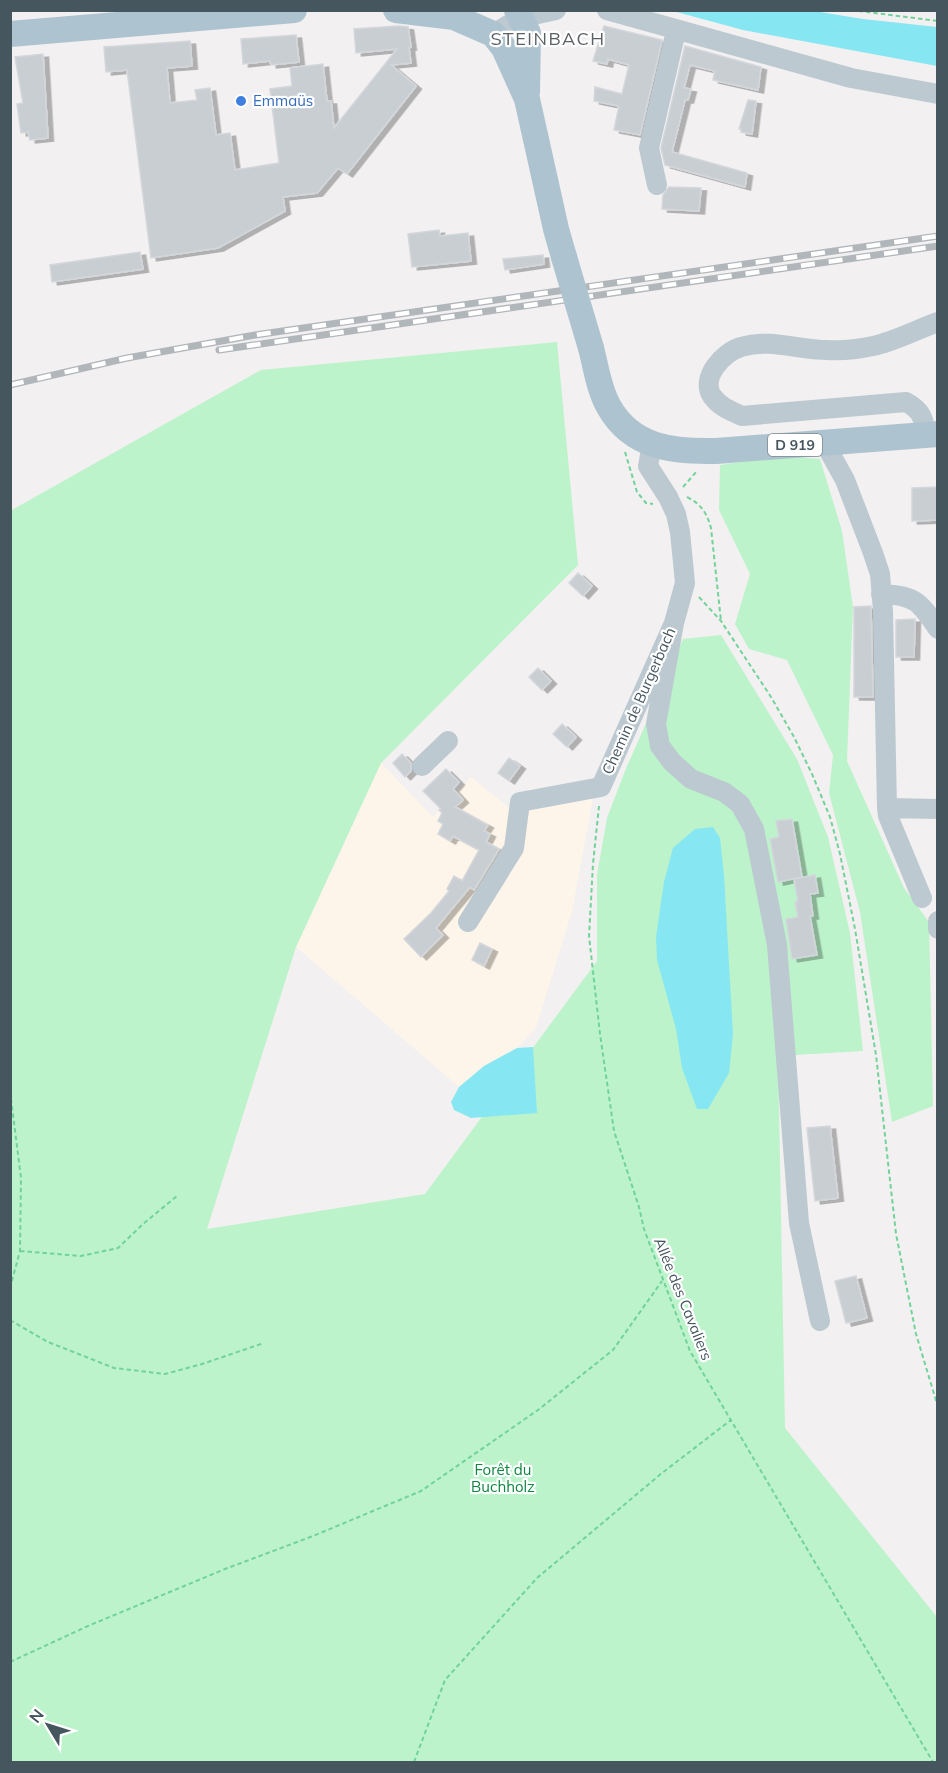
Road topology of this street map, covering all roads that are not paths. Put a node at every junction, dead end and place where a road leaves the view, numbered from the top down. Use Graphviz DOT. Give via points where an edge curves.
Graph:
graph roads {
  1 [pos="294,10"];
  2 [pos="396,10"];
  3 [pos="556,10"];
  4 [pos="607,10"];
  5 [pos="454,14"];
  6 [pos="518,14"];
  7 [pos="676,31"];
  8 [pos="10,34"];
  9 [pos="493,34"];
  10 [pos="938,94"];
  11 [pos="526,99"];
  12 [pos="657,185"];
  13 [pos="938,322"];
  14 [pos="932,434"];
  15 [pos="824,442"];
  16 [pos="652,444"];
  17 [pos="881,594"];
  18 [pos="674,623"];
  19 [pos="938,629"];
  20 [pos="448,741"];
  21 [pos="422,766"];
  22 [pos="886,808"];
  23 [pos="938,809"];
  24 [pos="922,898"];
  25 [pos="938,921"];
  26 [pos="468,922"];
  27 [pos="938,929"];
  28 [pos="820,1321"];
  1 -- 8 [label="main road"];
  2 -- 5 [label="main road"];
  3 -- 6 [label="street"];
  4 -- 7 [label="street"];
  5 -- 9 [label="main road"];
  6 -- 9 [label="street"];
  6 -- 11 [label="main road, D 919" via="528,33"];
  7 -- 10 [label="street" via="851,78"];
  7 -- 12 [label="street" via="649,148"];
  9 -- 11 [label="main road, D 919" via="504,48"];
  11 -- 16 [label="main road, D 919, bridge" via="556,229 609,407 631,431"];
  13 -- 14 [label="street" via="875,346 827,350 768,343 740,347 729,352 710,376 710,394 720,406 742,416 906,402 918,408"];
  14 -- 15 [label="main road, D 919"];
  15 -- 16 [label="main road, D 919" via="697,451"];
  15 -- 17 [label="street" via="845,480 873,553"];
  16 -- 18 [label="street, Chemin de Burgerbach" via="648,466 668,497 680,532 686,583"];
  17 -- 19 [label="street" via="903,595 914,601 924,608"];
  17 -- 22 [label="street"];
  18 -- 26 [label="street, Chemin de Burgerbach" via="601,787 520,801 514,848"];
  18 -- 28 [label="street" via="656,724 660,746 691,779 724,792 740,804 754,829 777,945 799,1223"];
  20 -- 21 [label="street"];
  22 -- 23 [label="street"];
  22 -- 24 [label="street"];
  25 -- 27 [label="street"];
}
